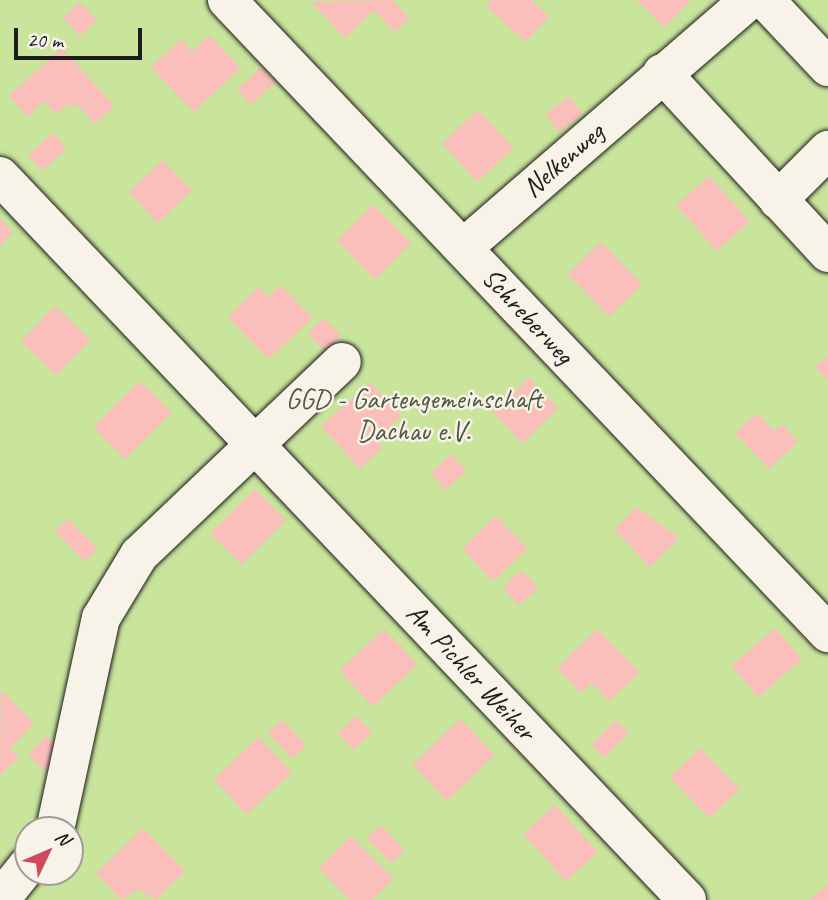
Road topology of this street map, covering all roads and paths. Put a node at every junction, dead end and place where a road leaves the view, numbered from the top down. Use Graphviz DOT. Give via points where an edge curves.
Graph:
graph roads {
  1 [pos="226,0"];
  2 [pos="749,0"];
  3 [pos="765,0"];
  4 [pos="828,67"];
  5 [pos="662,73"];
  6 [pos="828,150"];
  7 [pos="0,176"];
  8 [pos="778,200"];
  9 [pos="463,248"];
  10 [pos="828,254"];
  11 [pos="342,362"];
  12 [pos="255,445"];
  13 [pos="828,633"];
  14 [pos="58,816"];
  15 [pos="14,882"];
  16 [pos="0,900"];
  17 [pos="687,900"];
  1 -- 9 [label="street, Schreberweg"];
  2 -- 5 [label="street, Nelkenweg"];
  3 -- 4 [label="street"];
  5 -- 8 [label="street"];
  5 -- 9 [label="street, Nelkenweg"];
  6 -- 8 [label="street"];
  7 -- 12 [label="street, Am Pichler Weiher"];
  8 -- 10 [label="street"];
  9 -- 13 [label="street, Schreberweg"];
  11 -- 12 [label="street"];
  12 -- 14 [label="street" via="139,555 101,618"];
  12 -- 17 [label="street, Am Pichler Weiher"];
  15 -- 16 [label="street"];
}
